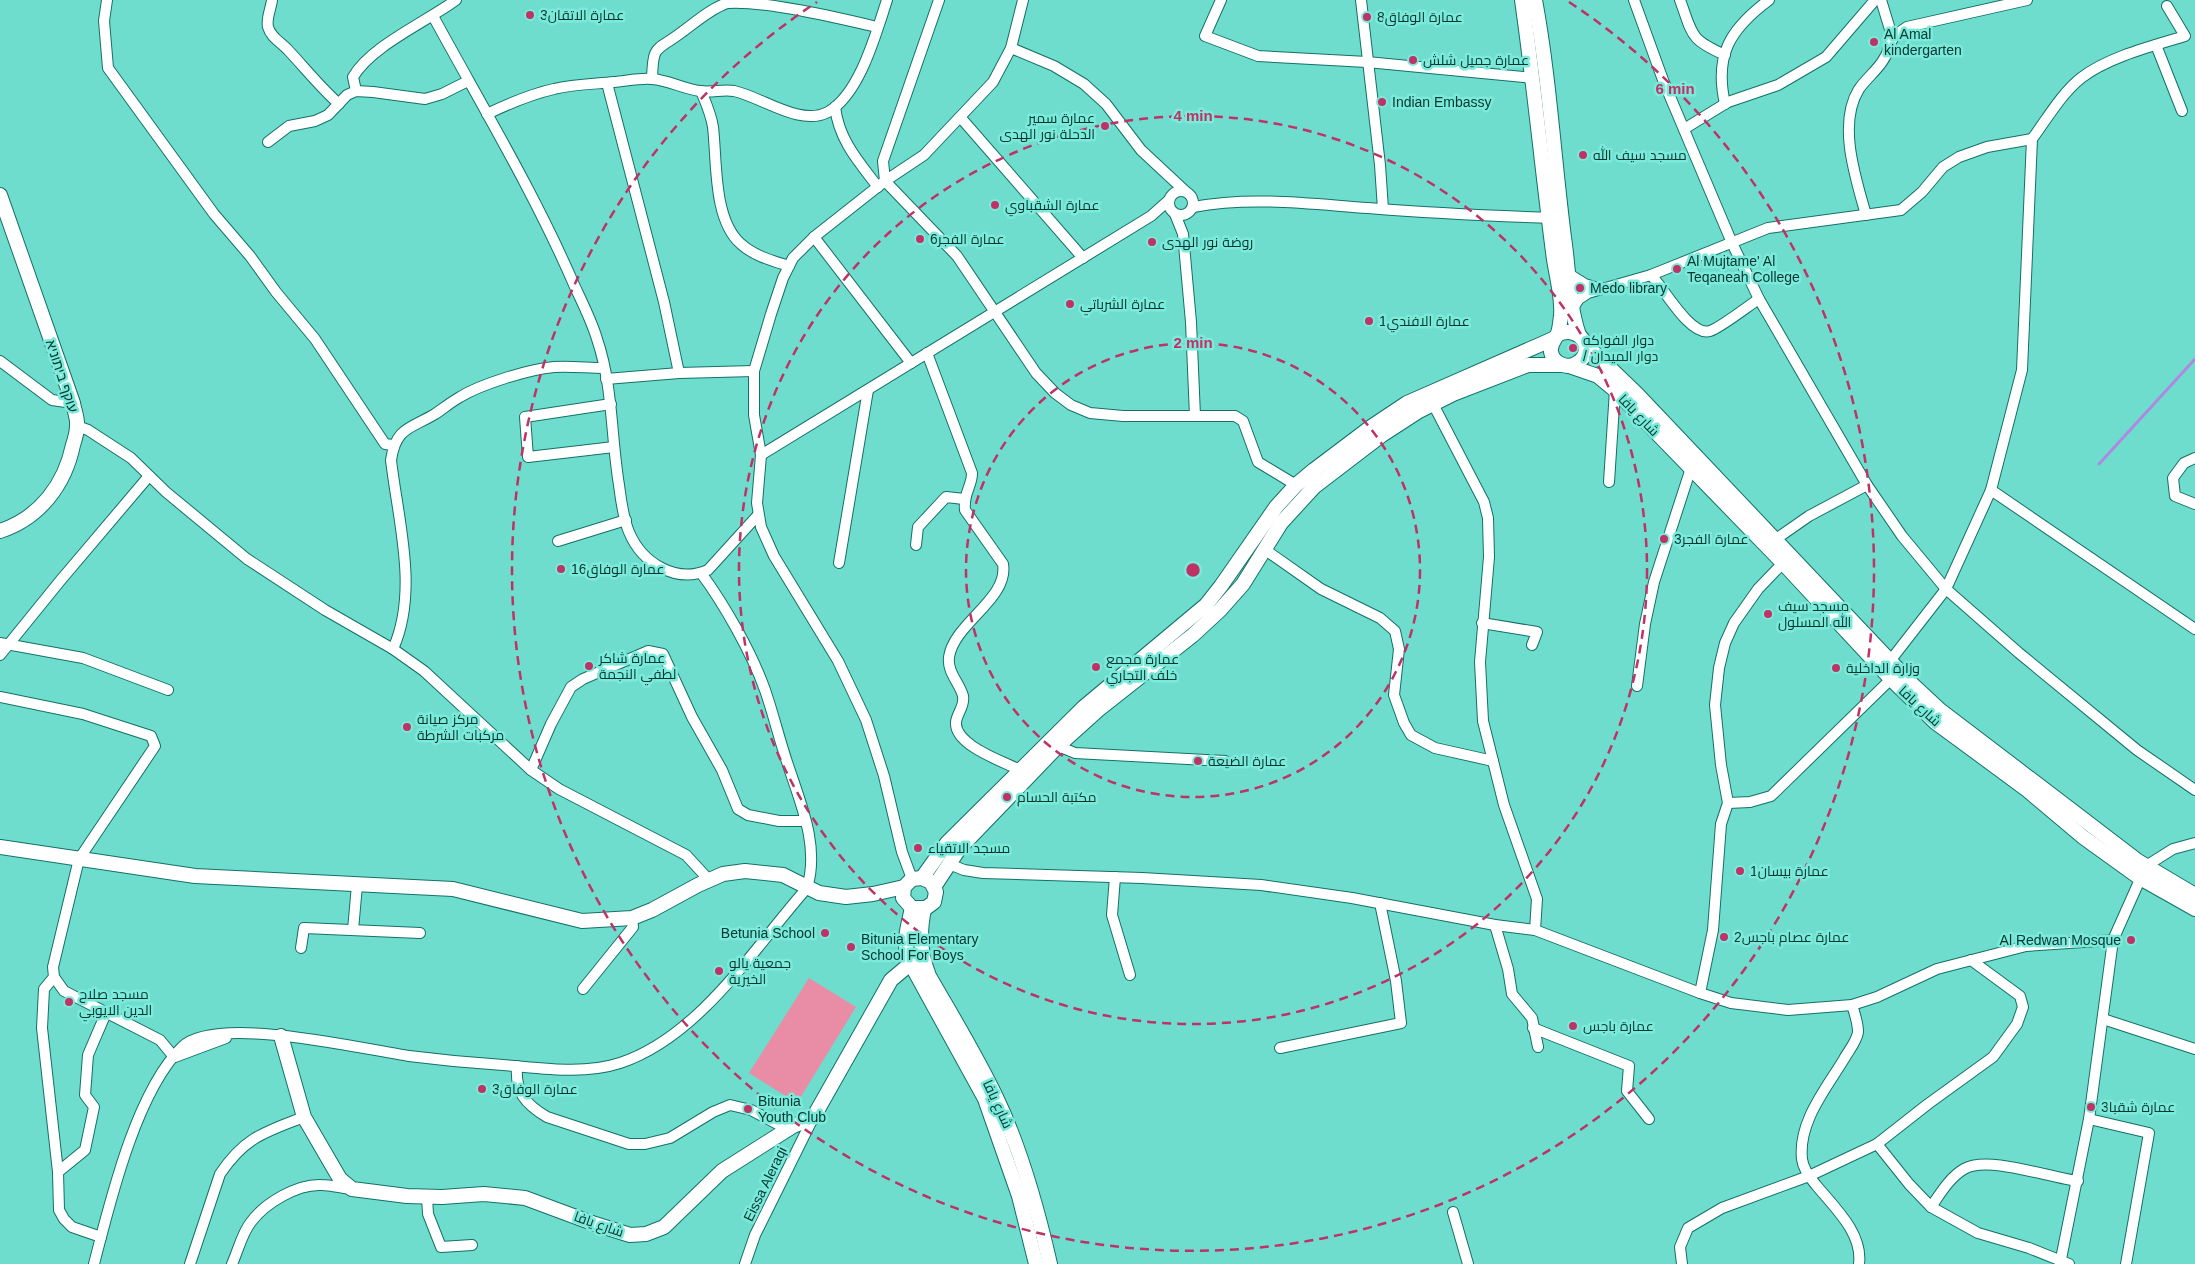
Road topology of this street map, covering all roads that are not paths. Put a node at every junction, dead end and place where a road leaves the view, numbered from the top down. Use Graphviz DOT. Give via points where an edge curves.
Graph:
graph roads {
  1 [pos="107,0"];
  2 [pos="272,0"];
  3 [pos="456,0"];
  4 [pos="887,0"];
  5 [pos="939,0"];
  6 [pos="1023,0"];
  7 [pos="1220,0"];
  8 [pos="1361,0"];
  9 [pos="1522,0"];
  10 [pos="1535,0"];
  11 [pos="1634,0"];
  12 [pos="1680,0"];
  13 [pos="1769,0"];
  14 [pos="1875,0"];
  15 [pos="1881,0"];
  16 [pos="2027,0"];
  17 [pos="2168,6"];
  18 [pos="433,16"];
  19 [pos="877,27"];
  20 [pos="1892,36"];
  21 [pos="2156,45"];
  22 [pos="1011,48"];
  23 [pos="1724,55"];
  24 [pos="1367,62"];
  25 [pos="1533,78"];
  26 [pos="652,79"];
  27 [pos="468,80"];
  28 [pos="607,83"];
  29 [pos="701,91"];
  30 [pos="356,92"];
  31 [pos="338,104"];
  32 [pos="1725,104"];
  33 [pos="835,107"];
  34 [pos="2182,111"];
  35 [pos="487,114"];
  36 [pos="961,118"];
  37 [pos="1684,129"];
  38 [pos="2032,139"];
  39 [pos="268,142"];
  40 [pos="1162,170"];
  41 [pos="882,184"];
  42 [pos="1186,191"];
  43 [pos="0,195"];
  44 [pos="1170,198"];
  45 [pos="1231,202"];
  46 [pos="1192,209"];
  47 [pos="1383,209"];
  48 [pos="1174,212"];
  49 [pos="1866,215"];
  50 [pos="1150,216"];
  51 [pos="1555,218"];
  52 [pos="1183,234"];
  53 [pos="814,237"];
  54 [pos="1732,243"];
  55 [pos="1083,258"];
  56 [pos="789,266"];
  57 [pos="1569,274"];
  58 [pos="1651,274"];
  59 [pos="1600,289"];
  60 [pos="1759,299"];
  61 [pos="1573,308"];
  62 [pos="994,312"];
  63 [pos="1555,337"];
  64 [pos="1582,339"];
  65 [pos="927,353"];
  66 [pos="0,361"];
  67 [pos="911,363"];
  68 [pos="1565,365"];
  69 [pos="754,371"];
  70 [pos="605,373"];
  71 [pos="679,373"];
  72 [pos="868,390"];
  73 [pos="1615,390"];
  74 [pos="73,403"];
  75 [pos="611,404"];
  76 [pos="1433,404"];
  77 [pos="1195,416"];
  78 [pos="77,426"];
  79 [pos="393,445"];
  80 [pos="614,447"];
  81 [pos="762,455"];
  82 [pos="2195,458"];
  83 [pos="1691,468"];
  84 [pos="149,476"];
  85 [pos="1609,482"];
  86 [pos="1296,485"];
  87 [pos="1867,485"];
  88 [pos="1991,490"];
  89 [pos="964,499"];
  90 [pos="2195,504"];
  91 [pos="758,516"];
  92 [pos="626,520"];
  93 [pos="0,531"];
  94 [pos="1776,539"];
  95 [pos="558,541"];
  96 [pos="916,545"];
  97 [pos="1264,549"];
  98 [pos="839,563"];
  99 [pos="1783,563"];
  100 [pos="701,573"];
  101 [pos="1946,589"];
  102 [pos="1482,624"];
  103 [pos="2195,629"];
  104 [pos="4,643"];
  105 [pos="1532,645"];
  106 [pos="393,649"];
  107 [pos="0,655"];
  108 [pos="1890,661"];
  109 [pos="1891,679"];
  110 [pos="1637,686"];
  111 [pos="168,690"];
  112 [pos="0,697"];
  113 [pos="1058,746"];
  114 [pos="1225,761"];
  115 [pos="1493,761"];
  116 [pos="531,770"];
  117 [pos="1020,770"];
  118 [pos="2195,790"];
  119 [pos="1728,803"];
  120 [pos="806,821"];
  121 [pos="2195,843"];
  122 [pos="0,847"];
  123 [pos="79,859"];
  124 [pos="949,864"];
  125 [pos="2143,872"];
  126 [pos="1115,877"];
  127 [pos="709,880"];
  128 [pos="913,881"];
  129 [pos="357,886"];
  130 [pos="934,887"];
  131 [pos="807,888"];
  132 [pos="872,894"];
  133 [pos="2195,895"];
  134 [pos="1380,903"];
  135 [pos="914,907"];
  136 [pos="2195,909"];
  137 [pos="632,918"];
  138 [pos="1495,926"];
  139 [pos="353,930"];
  140 [pos="1535,930"];
  141 [pos="420,933"];
  142 [pos="2113,940"];
  143 [pos="301,948"];
  144 [pos="922,954"];
  145 [pos="1971,960"];
  146 [pos="910,962"];
  147 [pos="1130,976"];
  148 [pos="54,977"];
  149 [pos="583,989"];
  150 [pos="1700,993"];
  151 [pos="1852,1006"];
  152 [pos="106,1013"];
  153 [pos="2103,1020"];
  154 [pos="1533,1028"];
  155 [pos="282,1036"];
  156 [pos="1280,1048"];
  157 [pos="1538,1048"];
  158 [pos="2195,1049"];
  159 [pos="174,1057"];
  160 [pos="517,1066"];
  161 [pos="304,1117"];
  162 [pos="813,1118"];
  163 [pos="1649,1120"];
  164 [pos="2089,1120"];
  165 [pos="787,1129"];
  166 [pos="1877,1144"];
  167 [pos="58,1172"];
  168 [pos="1808,1176"];
  169 [pos="2078,1181"];
  170 [pos="352,1189"];
  171 [pos="427,1197"];
  172 [pos="1931,1207"];
  173 [pos="1453,1212"];
  174 [pos="101,1237"];
  175 [pos="472,1245"];
  176 [pos="2064,1263"];
  177 [pos="94,1264"];
  178 [pos="190,1264"];
  179 [pos="232,1264"];
  180 [pos="745,1264"];
  181 [pos="1036,1264"];
  182 [pos="1050,1264"];
  183 [pos="1468,1264"];
  184 [pos="1682,1264"];
  185 [pos="1859,1264"];
  186 [pos="2126,1264"];
  1 -- 79 [label="street" via="104,22 108,68 214,214 315,339 385,444"];
  2 -- 31 [label="street" via="268,26 273,37"];
  3 -- 18 [label="street"];
  4 -- 19 [label="street"];
  5 -- 41 [label="street" via="883,161"];
  6 -- 22 [label="street"];
  7 -- 24 [label="street" via="1205,36 1258,56"];
  8 -- 24 [label="street"];
  9 -- 25 [label="main road"];
  10 -- 51 [label="main road" via="1545,66"];
  11 -- 37 [label="street"];
  12 -- 23 [label="street" via="1693,36"];
  13 -- 23 [label="street" via="1737,27"];
  14 -- 32 [label="street" via="1826,57 1778,85"];
  15 -- 20 [label="street"];
  16 -- 20 [label="street" via="1907,27"];
  17 -- 21 [label="street" via="2185,36"];
  18 -- 27 [label="street"];
  18 -- 30 [label="street" via="376,51 354,77"];
  19 -- 26 [label="street" via="770,1 744,0 726,4 658,47 653,56"];
  19 -- 33 [label="street" via="862,67"];
  20 -- 49 [label="street" via="1883,60 1859,90 1852,108 1848,144"];
  21 -- 34 [label="street"];
  21 -- 38 [label="street" via="2099,67 2080,78"];
  22 -- 36 [label="street" via="993,82"];
  22 -- 40 [label="street" via="1054,66 1084,84 1106,104 1141,150"];
  23 -- 32 [label="street" via="1720,82"];
  24 -- 25 [label="street"];
  24 -- 47 [label="street"];
  25 -- 51 [label="main road"];
  26 -- 28 [label="street"];
  26 -- 29 [label="street"];
  27 -- 30 [label="street" via="426,99"];
  27 -- 35 [label="street"];
  28 -- 35 [label="street" via="554,89"];
  28 -- 71 [label="street" via="664,302"];
  29 -- 33 [label="street" via="732,91 803,116 817,116"];
  29 -- 56 [label="street" via="709,108 722,212 728,226 741,244"];
  30 -- 31 [label="street" via="347,94"];
  31 -- 39 [label="street" via="328,115 289,126"];
  32 -- 37 [label="street"];
  33 -- 41 [label="street" via="847,146"];
  35 -- 70 [label="street" via="545,220 598,340"];
  36 -- 41 [label="street" via="924,155"];
  36 -- 55 [label="street"];
  37 -- 54 [label="street"];
  38 -- 49 [label="street" via="1987,147 1959,157 1943,167 1901,210"];
  38 -- 88 [label="street" via="2022,370"];
  40 -- 42 [label="street"];
  40 -- 44 [label="street"];
  41 -- 53 [label="street"];
  41 -- 62 [label="street" via="957,256"];
  42 -- 44 [label="street" via="1177,191"];
  42 -- 45 [label="street"];
  42 -- 46 [label="street" via="1193,199"];
  43 -- 74 [label="main road, עוקף ביתוניא"];
  44 -- 48 [label="street"];
  44 -- 50 [label="street"];
  45 -- 46 [label="street"];
  45 -- 47 [label="street"];
  46 -- 48 [label="street" via="1184,215"];
  46 -- 52 [label="street"];
  47 -- 51 [label="street"];
  48 -- 50 [label="street"];
  48 -- 52 [label="street"];
  49 -- 54 [label="street" via="1768,228"];
  50 -- 55 [label="street"];
  51 -- 57 [label="main road"];
  51 -- 63 [label="main road" via="1560,306"];
  52 -- 77 [label="street"];
  53 -- 56 [label="street"];
  53 -- 67 [label="street"];
  54 -- 58 [label="street"];
  54 -- 60 [label="street"];
  55 -- 62 [label="street"];
  56 -- 69 [label="street"];
  57 -- 59 [label="street"];
  57 -- 61 [label="main road"];
  58 -- 59 [label="street"];
  58 -- 60 [label="street" via="1687,322 1698,331 1710,331"];
  59 -- 61 [label="street" via="1579,299"];
  60 -- 87 [label="street"];
  61 -- 64 [label="main road"];
  62 -- 65 [label="street"];
  62 -- 77 [label="street" via="1036,373 1071,405 1090,412 1124,416"];
  63 -- 64 [label="main road" via="1569,331"];
  63 -- 68 [label="main road" via="1552,356"];
  63 -- 86 [label="main road" via="1407,403"];
  64 -- 68 [label="main road" via="1582,360"];
  64 -- 94 [label="main road, شارع يافا"];
  65 -- 67 [label="street"];
  65 -- 89 [label="street" via="972,473"];
  66 -- 74 [label="street" via="52,400"];
  67 -- 72 [label="street"];
  68 -- 73 [label="main road, شارع يافا" via="1598,376"];
  68 -- 76 [label="main road" via="1528,365"];
  69 -- 71 [label="street"];
  69 -- 81 [label="street" via="754,416"];
  70 -- 71 [label="street"];
  70 -- 75 [label="street"];
  70 -- 79 [label="street" via="553,367 496,382 461,396 401,432"];
  72 -- 81 [label="street"];
  72 -- 98 [label="street"];
  73 -- 83 [label="main road, شارع يافا"];
  73 -- 85 [label="street"];
  74 -- 78 [label="main road, עוקף ביתוניא"];
  75 -- 80 [label="street"];
  75 -- 80 [label="street" via="525,417 528,457"];
  76 -- 97 [label="main road" via="1382,435 1314,487 1280,523"];
  76 -- 102 [label="street" via="1484,502 1488,518 1489,557"];
  77 -- 86 [label="street" via="1235,416 1243,421 1258,462"];
  78 -- 84 [label="street" via="116,447"];
  78 -- 93 [label="main road, עוקף ביתוניא" via="65,474 52,494 30,516"];
  79 -- 106 [label="street" via="391,460 407,588 401,631"];
  80 -- 92 [label="street" via="621,505"];
  81 -- 91 [label="street"];
  82 -- 90 [label="street" via="2184,463 2173,478 2175,496"];
  83 -- 99 [label="main road, شارع يافا"];
  83 -- 110 [label="street" via="1654,582"];
  84 -- 104 [label="street"];
  84 -- 106 [label="street" via="247,559"];
  86 -- 117 [label="main road" via="1276,507 1206,606 1084,707"];
  87 -- 94 [label="street" via="1809,516"];
  87 -- 101 [label="street" via="1902,536"];
  88 -- 101 [label="street"];
  88 -- 103 [label="street"];
  89 -- 96 [label="street" via="946,497 918,527"];
  89 -- 117 [label="street" via="965,510 1003,564 1005,572 998,589 953,645 949,657 949,668 963,696 956,722 957,731 970,745"];
  91 -- 100 [label="street" via="708,570"];
  91 -- 128 [label="street" via="774,556 838,661 866,720"];
  92 -- 95 [label="street"];
  92 -- 100 [label="street" via="629,533 650,562 674,573"];
  94 -- 108 [label="main road, شارع يافا"];
  97 -- 113 [label="main road" via="1243,584 1220,610"];
  97 -- 115 [label="street" via="1321,589 1380,618 1395,631 1399,649 1394,695 1411,735 1435,748"];
  99 -- 109 [label="main road, شارع يافا"];
  99 -- 119 [label="street" via="1758,589 1734,623 1718,668 1715,704"];
  100 -- 120 [label="street" via="738,634 764,688"];
  101 -- 108 [label="street"];
  101 -- 118 [label="street" via="2137,750"];
  102 -- 105 [label="street" via="1537,632"];
  102 -- 115 [label="street" via="1483,720"];
  104 -- 107 [label="street"];
  104 -- 111 [label="street" via="83,658"];
  106 -- 116 [label="street" via="424,671"];
  108 -- 125 [label="main road, شارع يافا" via="1940,710"];
  109 -- 119 [label="street" via="1771,796 1750,802"];
  109 -- 125 [label="main road, شارع يافا" via="1935,722 2019,784 2083,837"];
  112 -- 123 [label="street" via="83,714 151,736 155,746"];
  113 -- 114 [label="street" via="1075,753"];
  113 -- 124 [label="main road" via="959,848"];
  115 -- 140 [label="street" via="1504,805 1537,899"];
  116 -- 120 [label="street" via="571,687 648,651 662,654 722,770 738,809 748,815 779,821"];
  116 -- 127 [label="street" via="559,789 686,855"];
  117 -- 128 [label="main road" via="946,843"];
  119 -- 150 [label="street" via="1721,824 1713,930"];
  120 -- 131 [label="street" via="811,860"];
  121 -- 125 [label="street" via="2173,849"];
  122 -- 123 [label="main road"];
  123 -- 129 [label="main road" via="195,876"];
  123 -- 148 [label="street" via="53,966"];
  124 -- 126 [label="street" via="984,873"];
  124 -- 130 [label="main road"];
  125 -- 133 [label="main road, شارع يافا"];
  125 -- 136 [label="main road, شارع يافا"];
  125 -- 142 [label="street"];
  126 -- 134 [label="street" via="1261,885"];
  126 -- 147 [label="street" via="1112,915"];
  127 -- 131 [label="main road" via="723,874 766,872 783,875"];
  127 -- 137 [label="main road"];
  128 -- 130 [label="main road" via="927,879"];
  128 -- 132 [label="main road"];
  128 -- 135 [label="main road" via="903,894"];
  129 -- 137 [label="main road" via="453,889 582,921"];
  129 -- 139 [label="street"];
  130 -- 135 [label="main road" via="934,902"];
  131 -- 132 [label="main road" via="831,896"];
  131 -- 160 [label="street" via="690,1023 662,1043 621,1063 600,1068 567,1070"];
  132 -- 135 [label="main road"];
  134 -- 138 [label="street"];
  134 -- 156 [label="street" via="1401,1022"];
  135 -- 144 [label="main road, شارع يافا"];
  135 -- 146 [label="main road" via="906,949"];
  137 -- 149 [label="street" via="633,927"];
  138 -- 140 [label="street"];
  138 -- 154 [label="street" via="1512,994 1532,1018"];
  139 -- 141 [label="street"];
  139 -- 143 [label="street" via="304,928"];
  140 -- 150 [label="street"];
  142 -- 145 [label="street" via="2026,946"];
  142 -- 153 [label="street"];
  144 -- 146 [label="main road"];
  144 -- 182 [label="main road, شارع يافا" via="929,976 999,1105 1030,1190"];
  145 -- 151 [label="street" via="1938,969"];
  145 -- 166 [label="street" via="2020,996 2023,1007 2017,1024 1994,1058"];
  146 -- 162 [label="main road" via="891,980"];
  146 -- 181 [label="main road" via="985,1099 1019,1196"];
  148 -- 152 [label="street" via="64,991"];
  148 -- 167 [label="street" via="44,989 42,1028"];
  150 -- 151 [label="street" via="1731,1003 1788,1010"];
  151 -- 168 [label="street" via="1857,1020 1856,1038 1811,1113 1805,1129 1801,1150"];
  152 -- 159 [label="street" via="160,1040"];
  152 -- 167 [label="street" via="88,1055 85,1095 94,1107 85,1150"];
  153 -- 158 [label="street"];
  153 -- 164 [label="street"];
  154 -- 157 [label="street"];
  154 -- 163 [label="street" via="1629,1066 1628,1091"];
  155 -- 159 [label="street" via="237,1034"];
  155 -- 160 [label="street" via="410,1056"];
  155 -- 161 [label="main road"];
  159 -- 174 [label="street" via="146,1104 121,1165"];
  160 -- 165 [label="street" via="519,1090 538,1112 547,1118 629,1144 670,1138 730,1105 751,1110"];
  161 -- 170 [label="main road" via="340,1179"];
  161 -- 178 [label="street" via="252,1138 228,1162 220,1174"];
  162 -- 165 [label="main road, شارع يافا"];
  162 -- 180 [label="street, Eissa Aleraqi" via="755,1235"];
  164 -- 169 [label="street"];
  164 -- 186 [label="street" via="2149,1133"];
  165 -- 171 [label="main road, شارع يافا" via="722,1171 664,1226 639,1235 595,1224 525,1198 484,1194"];
  166 -- 168 [label="street"];
  166 -- 172 [label="street"];
  167 -- 174 [label="street" via="59,1210 64,1219 72,1227"];
  168 -- 184 [label="street" via="1722,1208 1688,1228 1680,1247"];
  168 -- 185 [label="street" via="1848,1225 1858,1246"];
  169 -- 172 [label="street" via="1985,1164 1965,1168 1952,1179"];
  169 -- 176 [label="street"];
  170 -- 171 [label="main road, شارع يافا"];
  170 -- 179 [label="street" via="320,1184 287,1194 250,1222"];
  171 -- 175 [label="street" via="428,1214 440,1247"];
  172 -- 176 [label="street" via="1978,1233 2029,1248"];
  173 -- 183 [label="street"];
  174 -- 177 [label="street"];
}
